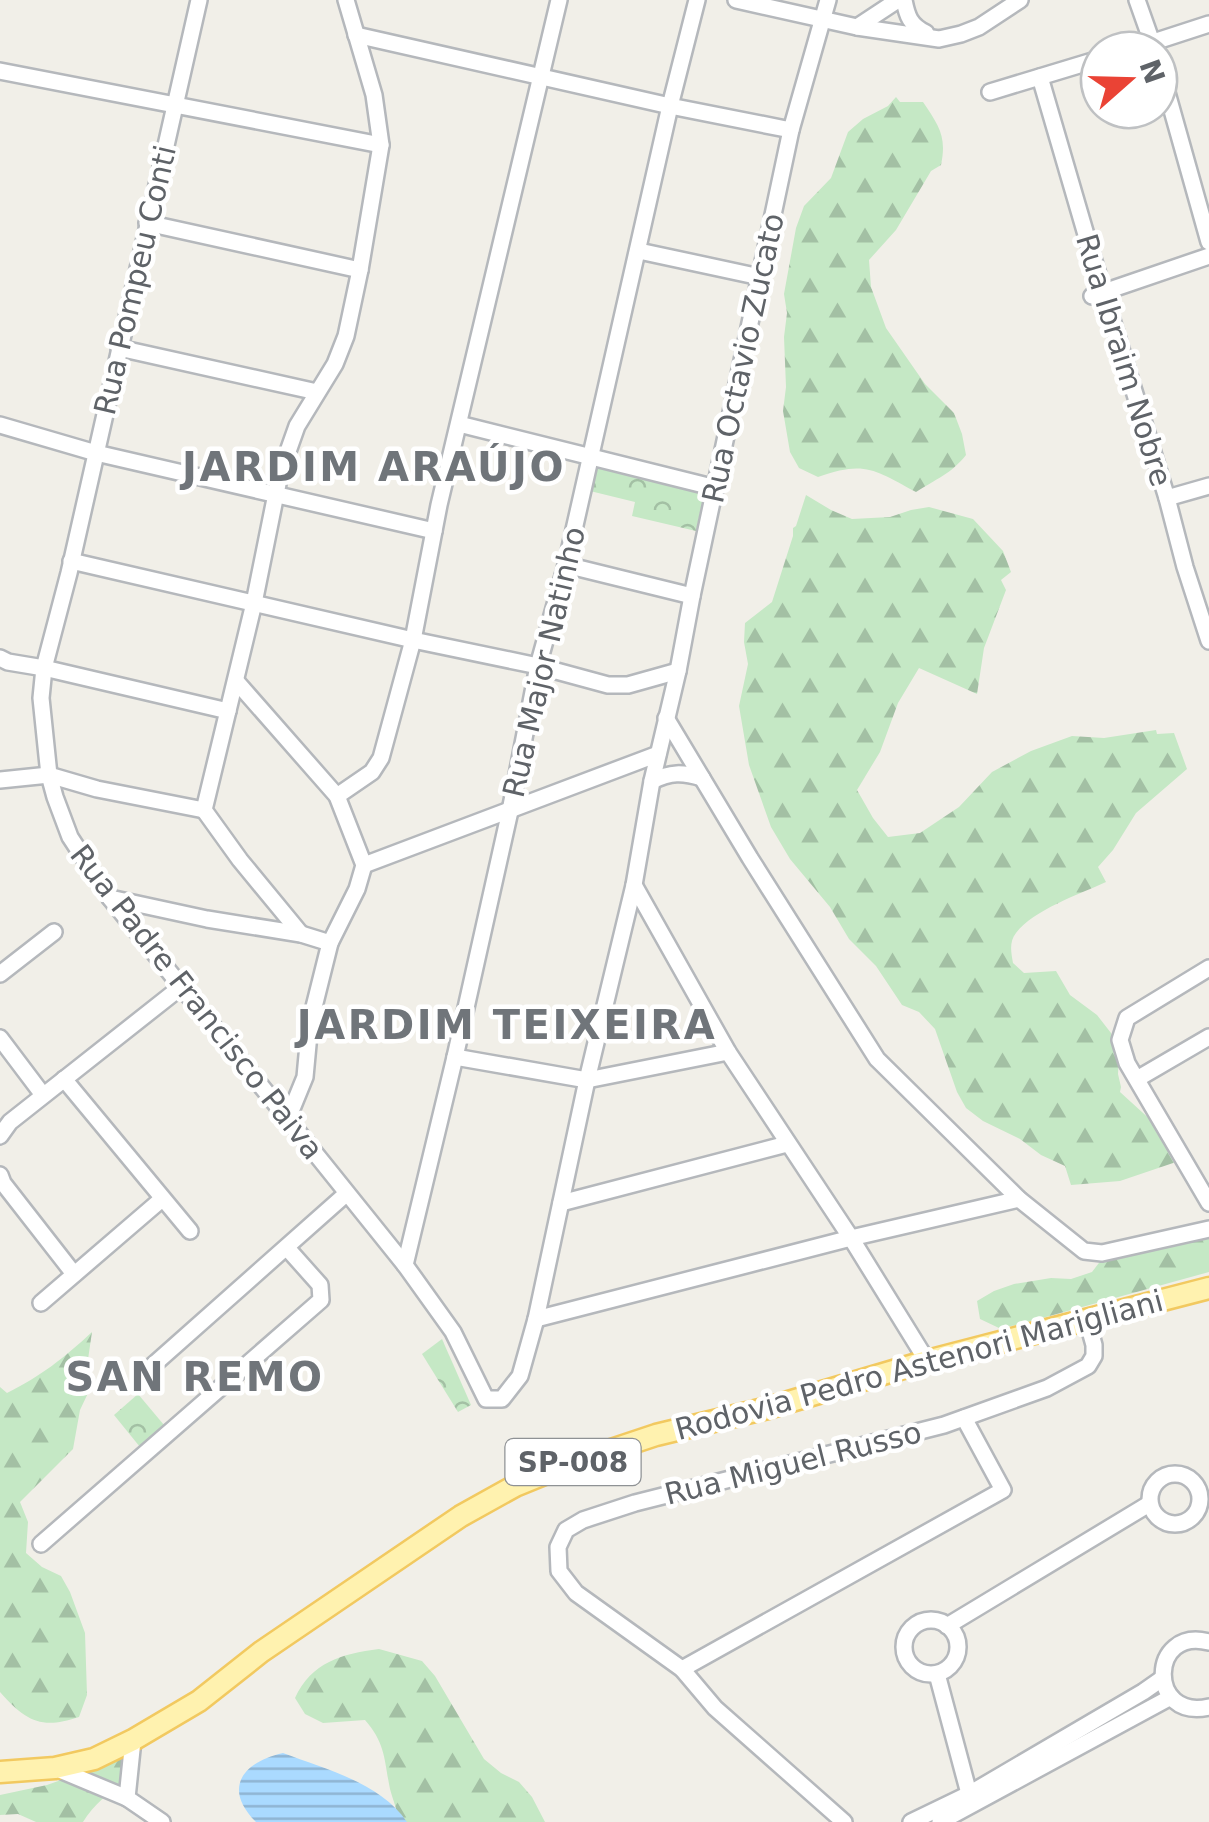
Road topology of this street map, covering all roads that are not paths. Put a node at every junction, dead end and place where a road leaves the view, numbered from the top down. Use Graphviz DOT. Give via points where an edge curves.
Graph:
graph roads {
  1 [pos="200,0"];
  2 [pos="346,0"];
  3 [pos="559,0"];
  4 [pos="697,0"];
  5 [pos="736,0"];
  6 [pos="828,0"];
  7 [pos="901,0"];
  8 [pos="1020,0"];
  9 [pos="1137,0"];
  10 [pos="824,18"];
  11 [pos="1209,24"];
  12 [pos="857,27"];
  13 [pos="1148,30"];
  14 [pos="356,34"];
  15 [pos="1179,36"];
  16 [pos="938,38"];
  17 [pos="1079,65"];
  18 [pos="0,71"];
  19 [pos="540,75"];
  20 [pos="1040,78"];
  21 [pos="990,92"];
  22 [pos="176,104"];
  23 [pos="670,106"];
  24 [pos="791,130"];
  25 [pos="1178,130"];
  26 [pos="380,144"];
  27 [pos="147,223"];
  28 [pos="1209,242"];
  29 [pos="639,251"];
  30 [pos="1209,256"];
  31 [pos="360,270"];
  32 [pos="760,276"];
  33 [pos="1098,294"];
  34 [pos="119,348"];
  35 [pos="317,392"];
  36 [pos="458,424"];
  37 [pos="0,425"];
  38 [pos="96,453"];
  39 [pos="590,458"];
  40 [pos="1209,486"];
  41 [pos="716,488"];
  42 [pos="275,494"];
  43 [pos="1167,498"];
  44 [pos="434,531"];
  45 [pos="71,561"];
  46 [pos="566,565"];
  47 [pos="692,596"];
  48 [pos="254,602"];
  49 [pos="1198,606"];
  50 [pos="413,640"];
  51 [pos="1209,641"];
  52 [pos="0,658"];
  53 [pos="538,666"];
  54 [pos="44,668"];
  55 [pos="678,671"];
  56 [pos="236,681"];
  57 [pos="228,711"];
  58 [pos="666,718"];
  59 [pos="658,754"];
  60 [pos="48,775"];
  61 [pos="702,778"];
  62 [pos="0,780"];
  63 [pos="652,781"];
  64 [pos="337,796"];
  65 [pos="204,810"];
  66 [pos="510,811"];
  67 [pos="364,865"];
  68 [pos="634,885"];
  69 [pos="110,898"];
  70 [pos="54,932"];
  71 [pos="302,934"];
  72 [pos="330,943"];
  73 [pos="1209,968"];
  74 [pos="0,974"];
  75 [pos="181,987"];
  76 [pos="1209,1037"];
  77 [pos="0,1038"];
  78 [pos="728,1052"];
  79 [pos="455,1057"];
  80 [pos="587,1080"];
  81 [pos="1137,1080"];
  82 [pos="66,1081"];
  83 [pos="43,1095"];
  84 [pos="288,1121"];
  85 [pos="0,1136"];
  86 [pos="787,1144"];
  87 [pos="1209,1163"];
  88 [pos="1192,1174"];
  89 [pos="0,1176"];
  90 [pos="346,1194"];
  91 [pos="1019,1199"];
  92 [pos="162,1200"];
  93 [pos="1209,1203"];
  94 [pos="561,1204"];
  95 [pos="1209,1229"];
  96 [pos="190,1231"];
  97 [pos="851,1238"];
  98 [pos="287,1248"];
  99 [pos="405,1266"];
  100 [pos="74,1274"];
  101 [pos="1206,1295"];
  102 [pos="42,1303"];
  103 [pos="536,1320"];
  104 [pos="1086,1320"];
  105 [pos="926,1361"];
  106 [pos="142,1375"];
  107 [pos="486,1399"];
  108 [pos="964,1418"];
  109 [pos="1150,1504"];
  110 [pos="1202,1519"];
  111 [pos="42,1544"];
  112 [pos="947,1626"];
  113 [pos="1209,1642"];
  114 [pos="682,1669"];
  115 [pos="937,1674"];
  116 [pos="1163,1678"];
  117 [pos="1171,1696"];
  118 [pos="1209,1706"];
  119 [pos="133,1740"];
  120 [pos="55,1768"];
  121 [pos="0,1772"];
  122 [pos="127,1798"];
  123 [pos="971,1799"];
  124 [pos="162,1822"];
  125 [pos="844,1822"];
  126 [pos="910,1822"];
  127 [pos="940,1822"];
  1 -- 22 [label="street, Rua Pompeu Conti"];
  2 -- 14 [label="street"];
  3 -- 19 [label="street"];
  4 -- 23 [label="street, Rua Major Natinho"];
  5 -- 10 [label="street"];
  6 -- 10 [label="street, Rua Octavio Zucato"];
  7 -- 12 [label="street"];
  7 -- 16 [label="street" via="912,25"];
  8 -- 16 [label="street" via="979,28"];
  9 -- 13 [label="street"];
  10 -- 12 [label="street"];
  10 -- 24 [label="street, Rua Octavio Zucato"];
  11 -- 15 [label="street"];
  12 -- 16 [label="street"];
  14 -- 19 [label="street"];
  14 -- 26 [label="street"];
  17 -- 20 [label="street"];
  18 -- 22 [label="street"];
  19 -- 23 [label="street"];
  19 -- 36 [label="street"];
  20 -- 21 [label="street"];
  20 -- 33 [label="street, Rua Ibraim Nobre"];
  22 -- 26 [label="street"];
  22 -- 27 [label="street, Rua Pompeu Conti"];
  23 -- 24 [label="street"];
  23 -- 29 [label="street, Rua Major Natinho"];
  24 -- 32 [label="street, Rua Octavio Zucato"];
  25 -- 28 [label="street"];
  26 -- 31 [label="street"];
  27 -- 31 [label="street"];
  27 -- 34 [label="street, Rua Pompeu Conti"];
  29 -- 32 [label="street"];
  29 -- 39 [label="street, Rua Major Natinho"];
  30 -- 33 [label="street"];
  31 -- 35 [label="street" via="346,336"];
  32 -- 41 [label="street, Rua Octavio Zucato"];
  33 -- 43 [label="street, Rua Ibraim Nobre"];
  34 -- 35 [label="street"];
  34 -- 38 [label="street, Rua Pompeu Conti"];
  35 -- 42 [label="street" via="297,426"];
  36 -- 39 [label="street"];
  36 -- 44 [label="street"];
  37 -- 38 [label="street"];
  38 -- 42 [label="street"];
  38 -- 45 [label="street, Rua Pompeu Conti"];
  39 -- 41 [label="street"];
  39 -- 46 [label="street, Rua Major Natinho"];
  40 -- 43 [label="street"];
  41 -- 47 [label="street, Rua Octavio Zucato"];
  42 -- 44 [label="street"];
  42 -- 48 [label="street"];
  43 -- 49 [label="street, Rua Ibraim Nobre"];
  44 -- 50 [label="street"];
  45 -- 48 [label="street"];
  45 -- 54 [label="street, Rua Padre Francisco Paiva"];
  46 -- 47 [label="street"];
  46 -- 53 [label="street, Rua Major Natinho"];
  47 -- 55 [label="street, Rua Octavio Zucato"];
  48 -- 50 [label="street"];
  48 -- 56 [label="street"];
  49 -- 51 [label="street, Rua Ibraim Nobre"];
  50 -- 53 [label="street"];
  50 -- 64 [label="street" via="381,758"];
  52 -- 54 [label="street"];
  53 -- 55 [label="street" via="628,685"];
  53 -- 66 [label="street, Rua Major Natinho"];
  54 -- 57 [label="street"];
  54 -- 60 [label="street, Rua Padre Francisco Paiva"];
  55 -- 58 [label="street, Rua Octavio Zucato"];
  56 -- 57 [label="street"];
  56 -- 64 [label="street"];
  57 -- 65 [label="street"];
  58 -- 59 [label="street, Rua Octavio Zucato"];
  58 -- 61 [label="street"];
  59 -- 63 [label="street, Rua Octavio Zucato"];
  59 -- 66 [label="street"];
  60 -- 62 [label="street"];
  60 -- 65 [label="street"];
  60 -- 69 [label="street, Rua Padre Francisco Paiva" via="70,837"];
  61 -- 63 [label="street" via="674,772"];
  61 -- 91 [label="street" via="877,1059"];
  63 -- 68 [label="street, Rua Octavio Zucato"];
  64 -- 67 [label="street"];
  65 -- 71 [label="street"];
  66 -- 67 [label="street"];
  66 -- 79 [label="street, Rua Major Natinho"];
  67 -- 72 [label="street"];
  68 -- 78 [label="street"];
  68 -- 80 [label="street, Rua Octavio Zucato"];
  69 -- 71 [label="street"];
  69 -- 75 [label="street, Rua Padre Francisco Paiva"];
  70 -- 74 [label="street"];
  71 -- 72 [label="street"];
  72 -- 84 [label="street" via="310,1023 306,1077"];
  73 -- 81 [label="street" via="1127,1018 1120,1040"];
  75 -- 82 [label="street"];
  75 -- 84 [label="street, Rua Padre Francisco Paiva"];
  76 -- 81 [label="street"];
  77 -- 83 [label="street"];
  78 -- 80 [label="street"];
  78 -- 86 [label="street"];
  79 -- 80 [label="street"];
  79 -- 99 [label="street, Rua Major Natinho"];
  80 -- 94 [label="street, Rua Octavio Zucato"];
  81 -- 88 [label="street"];
  82 -- 83 [label="street"];
  82 -- 92 [label="street"];
  83 -- 85 [label="street"];
  84 -- 90 [label="street, Rua Padre Francisco Paiva"];
  86 -- 94 [label="street"];
  86 -- 97 [label="street"];
  87 -- 88 [label="street"];
  88 -- 93 [label="street"];
  89 -- 100 [label="street"];
  90 -- 98 [label="street"];
  90 -- 99 [label="street, Rua Padre Francisco Paiva"];
  91 -- 95 [label="street" via="1084,1251 1102,1253"];
  91 -- 97 [label="street"];
  92 -- 96 [label="street"];
  92 -- 100 [label="street"];
  94 -- 103 [label="street, Rua Octavio Zucato"];
  97 -- 103 [label="street"];
  97 -- 105 [label="street"];
  98 -- 106 [label="street"];
  98 -- 111 [label="street" via="320,1286 321,1300"];
  99 -- 107 [label="street, Rua Padre Francisco Paiva" via="453,1332"];
  100 -- 102 [label="street"];
  101 -- 104 [label="main road, Rodovia Pedro Astenori Marigliani / SP-008"];
  103 -- 107 [label="street, Rua Octavio Zucato" via="520,1376 502,1400"];
  104 -- 105 [label="main road, Rodovia Pedro Astenori Marigliani / SP-008"];
  104 -- 108 [label="street, Rua Miguel Russo" via="1094,1346 1088,1366"];
  105 -- 119 [label="main road, Rodovia Pedro Astenori Marigliani / SP-008" via="656,1435 515,1486"];
  108 -- 114 [label="street" via="1003,1490"];
  108 -- 114 [label="street, Rua Miguel Russo" via="635,1503 566,1530 558,1546 559,1571 576,1593"];
  109 -- 110 [label="street" via="1164,1523"];
  109 -- 110 [label="street" via="1157,1481 1180,1474 1198,1490"];
  109 -- 112 [label="street"];
  112 -- 115 [label="street" via="958,1643 956,1658"];
  112 -- 115 [label="street" via="924,1621 905,1640 911,1666"];
  113 -- 116 [label="street" via="1178,1645 1166,1659"];
  114 -- 125 [label="street, Rua Miguel Russo" via="715,1708"];
  115 -- 123 [label="street"];
  116 -- 117 [label="street"];
  116 -- 123 [label="street"];
  117 -- 118 [label="street" via="1189,1708"];
  117 -- 123 [label="street"];
  119 -- 120 [label="main road, Rodovia Pedro Astenori Marigliani / SP-008"];
  119 -- 122 [label="street"];
  120 -- 121 [label="main road, Rodovia Pedro Astenori Marigliani / SP-008"];
  120 -- 122 [label="street"];
  122 -- 124 [label="street"];
  123 -- 126 [label="street"];
  123 -- 127 [label="street"];
}
